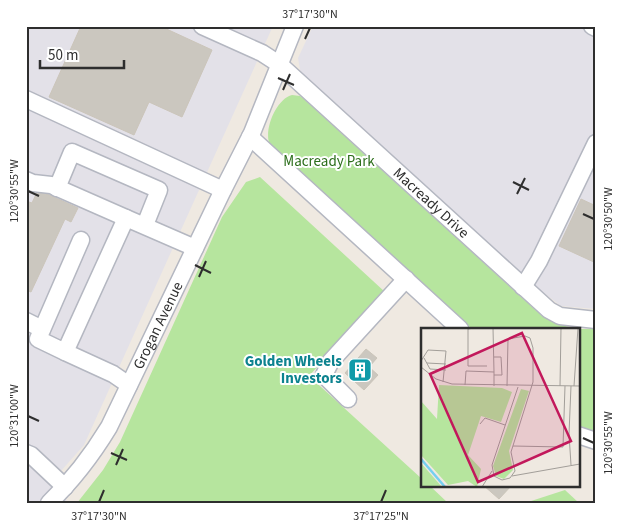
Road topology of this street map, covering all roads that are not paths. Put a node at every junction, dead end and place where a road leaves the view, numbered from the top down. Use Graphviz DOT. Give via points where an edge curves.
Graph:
graph roads {
  1 [pos="202,26"];
  2 [pos="295,26"];
  3 [pos="592,26"];
  4 [pos="596,28"];
  5 [pos="279,64"];
  6 [pos="26,99"];
  7 [pos="250,137"];
  8 [pos="596,143"];
  9 [pos="26,180"];
  10 [pos="57,188"];
  11 [pos="223,190"];
  12 [pos="126,218"];
  13 [pos="145,225"];
  14 [pos="81,240"];
  15 [pos="195,248"];
  16 [pos="406,279"];
  17 [pos="523,287"];
  18 [pos="596,320"];
  19 [pos="26,321"];
  20 [pos="459,328"];
  21 [pos="42,329"];
  22 [pos="65,352"];
  23 [pos="129,385"];
  24 [pos="348,399"];
  25 [pos="580,436"];
  26 [pos="596,441"];
  27 [pos="26,453"];
  28 [pos="65,487"];
  29 [pos="49,503"];
  1 -- 5 [label="street, Macready Drive" via="262,52"];
  2 -- 5 [label="street, Grogan Avenue"];
  3 -- 4 [label="street"];
  5 -- 7 [label="street, Grogan Avenue"];
  5 -- 17 [label="street, Macready Drive"];
  6 -- 11 [label="street"];
  7 -- 11 [label="street, Grogan Avenue"];
  7 -- 16 [label="street"];
  8 -- 17 [label="street"];
  9 -- 10 [label="street"];
  10 -- 12 [label="street"];
  10 -- 13 [label="street" via="72,152 160,190"];
  11 -- 15 [label="street, Grogan Avenue"];
  12 -- 13 [label="street"];
  12 -- 22 [label="street"];
  13 -- 15 [label="street"];
  14 -- 21 [label="street"];
  15 -- 23 [label="street, Grogan Avenue"];
  16 -- 20 [label="street"];
  16 -- 24 [label="street" via="331,361 324,376"];
  17 -- 18 [label="street, Macready Drive" via="560,316"];
  19 -- 21 [label="street"];
  21 -- 22 [label="street" via="38,339"];
  22 -- 23 [label="street"];
  23 -- 28 [label="street, Grogan Avenue" via="98,446"];
  25 -- 26 [label="street"];
  27 -- 28 [label="street"];
  28 -- 29 [label="street, Grogan Avenue"];
}
